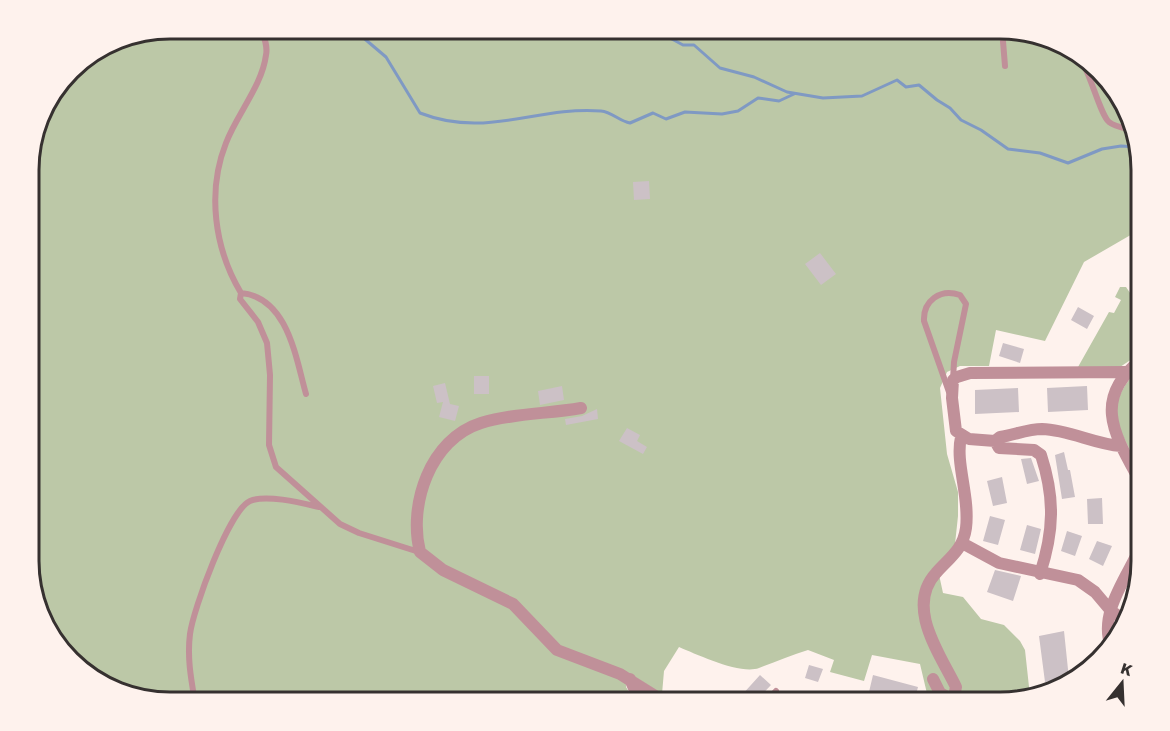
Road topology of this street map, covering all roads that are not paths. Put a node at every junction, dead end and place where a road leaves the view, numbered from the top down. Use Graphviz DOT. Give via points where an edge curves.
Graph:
graph roads {
  1 [pos="263,39"];
  2 [pos="1003,39"];
  3 [pos="1005,66"];
  4 [pos="1089,73"];
  5 [pos="1124,128"];
  6 [pos="241,292"];
  7 [pos="1131,368"];
  8 [pos="1125,372"];
  9 [pos="953,380"];
  10 [pos="306,394"];
  11 [pos="952,398"];
  12 [pos="581,408"];
  13 [pos="961,437"];
  14 [pos="995,441"];
  15 [pos="1121,446"];
  16 [pos="1131,464"];
  17 [pos="319,507"];
  18 [pos="962,543"];
  19 [pos="420,552"];
  20 [pos="1131,568"];
  21 [pos="1040,574"];
  22 [pos="1111,611"];
  23 [pos="1120,615"];
  24 [pos="1109,635"];
  25 [pos="630,679"];
  26 [pos="933,679"];
  27 [pos="194,692"];
  28 [pos="636,692"];
  29 [pos="650,692"];
  30 [pos="940,692"];
  31 [pos="955,692"];
  1 -- 6 [label="lane" via="266,56 225,145 214,191 221,242"];
  2 -- 3 [label="lane"];
  4 -- 5 [label="lane" via="1103,116"];
  6 -- 10 [label="lane" via="261,301 281,321 296,352"];
  6 -- 17 [label="lane" via="242,302 258,322 267,343 273,459 280,472"];
  7 -- 8 [label="street"];
  8 -- 9 [label="street" via="970,373"];
  8 -- 15 [label="street" via="1112,404"];
  9 -- 11 [label="street"];
  9 -- 11 [label="lane" via="966,304 960,295 945,293 931,300 924,321"];
  11 -- 13 [label="street" via="956,431"];
  12 -- 19 [label="street" via="481,423 458,436 434,464 420,494 415,518"];
  13 -- 14 [label="street"];
  13 -- 18 [label="street" via="968,512"];
  14 -- 15 [label="street" via="1045,429 1100,445"];
  14 -- 21 [label="street" via="999,448 1034,450 1041,455 1053,516"];
  15 -- 16 [label="street"];
  17 -- 19 [label="lane" via="359,533"];
  17 -- 27 [label="lane" via="255,499 238,513 218,551 191,626 189,661"];
  18 -- 21 [label="street" via="999,563"];
  18 -- 31 [label="street" via="935,573 922,601 925,622"];
  19 -- 25 [label="street" via="443,570 513,604 556,650"];
  20 -- 22 [label="street"];
  21 -- 22 [label="street" via="1078,580"];
  22 -- 23 [label="street"];
  22 -- 24 [label="street"];
  25 -- 28 [label="street"];
  25 -- 29 [label="street"];
  26 -- 30 [label="street"];
}
